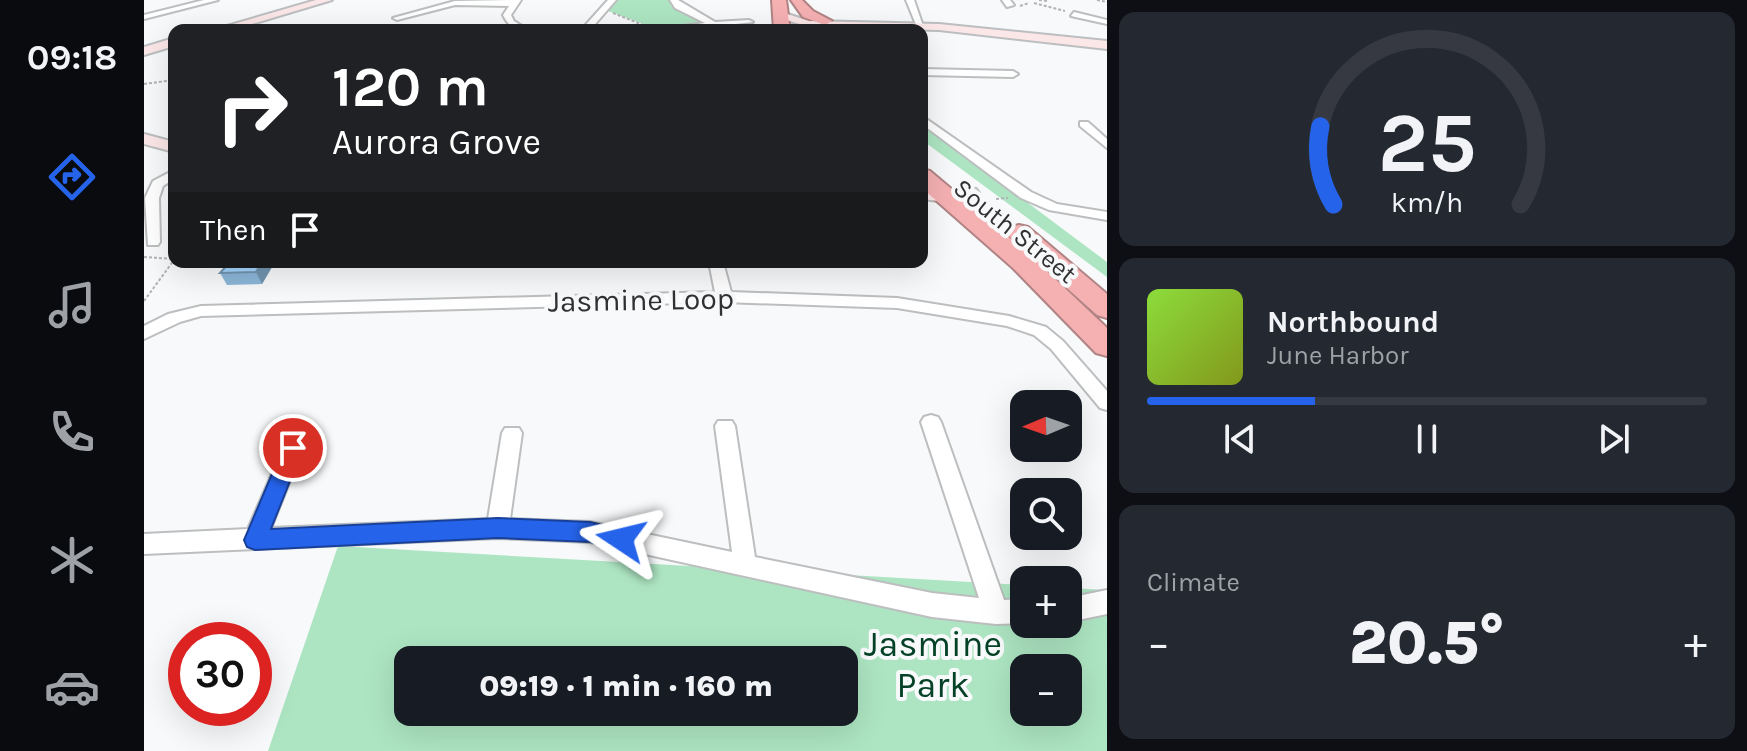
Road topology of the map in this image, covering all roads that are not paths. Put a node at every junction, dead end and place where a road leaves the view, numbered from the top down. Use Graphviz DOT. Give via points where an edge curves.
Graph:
graph roads {
  1 [pos="214,0"];
  2 [pos="327,0"];
  3 [pos="339,0"];
  4 [pos="612,0"];
  5 [pos="674,0"];
  6 [pos="910,0"];
  7 [pos="796,1"];
  8 [pos="515,2"];
  9 [pos="779,7"];
  10 [pos="1074,14"];
  11 [pos="144,17"];
  12 [pos="397,18"];
  13 [pos="825,21"];
  14 [pos="749,22"];
  15 [pos="1107,22"];
  16 [pos="916,23"];
  17 [pos="241,24"];
  18 [pos="253,24"];
  19 [pos="515,24"];
  20 [pos="591,24"];
  21 [pos="712,24"];
  22 [pos="726,24"];
  23 [pos="794,24"];
  24 [pos="797,24"];
  25 [pos="811,24"];
  26 [pos="851,24"];
  27 [pos="900,24"];
  28 [pos="922,24"];
  29 [pos="928,25"];
  30 [pos="1107,45"];
  31 [pos="168,46"];
  32 [pos="144,52"];
  33 [pos="928,72"];
  34 [pos="1013,74"];
  35 [pos="928,123"];
  36 [pos="1084,124"];
  37 [pos="144,139"];
  38 [pos="168,145"];
  39 [pos="1107,145"];
  40 [pos="928,166"];
  41 [pos="168,178"];
  42 [pos="940,190"];
  43 [pos="1107,216"];
  44 [pos="153,242"];
  45 [pos="717,268"];
  46 [pos="724,297"];
  47 [pos="1107,309"];
  48 [pos="144,333"];
  49 [pos="1107,346"];
  50 [pos="1107,403"];
  51 [pos="931,422"];
  52 [pos="725,426"];
  53 [pos="512,433"];
  54 [pos="293,448"];
  55 [pos="498,528"];
  56 [pos="255,540"];
  57 [pos="144,544"];
  58 [pos="745,566"];
  59 [pos="1107,602"];
  60 [pos="1082,607"];
  61 [pos="996,612"];
  62 [pos="1010,612"];
  1 -- 11 [label="street"];
  2 -- 17 [label="main road"];
  3 -- 18 [label="main road"];
  4 -- 20 [label="street"];
  5 -- 21 [label="street"];
  6 -- 16 [label="street"];
  7 -- 13 [label="highway"];
  7 -- 24 [label="highway"];
  8 -- 12 [label="street" via="455,3"];
  8 -- 19 [label="street" via="507,15"];
  9 -- 23 [label="main road"];
  10 -- 15 [label="street"];
  13 -- 25 [label="main road"];
  13 -- 26 [label="main road"];
  14 -- 22 [label="street"];
  16 -- 27 [label="main road"];
  16 -- 28 [label="main road"];
  29 -- 30 [label="main road"];
  31 -- 32 [label="main road"];
  33 -- 34 [label="street"];
  35 -- 43 [label="street" via="1026,195 1054,207"];
  36 -- 39 [label="street"];
  37 -- 38 [label="main road"];
  40 -- 42 [label="highway, South Street"];
  41 -- 44 [label="street" via="157,184 152,198"];
  42 -- 47 [label="highway, South Street" via="1067,271"];
  42 -- 49 [label="highway, South Street"];
  45 -- 46 [label="street"];
  46 -- 48 [label="street, Jasmine Loop" via="201,311"];
  46 -- 50 [label="street, Jasmine Loop" via="897,303 1009,321 1040,331 1057,345"];
  51 -- 61 [label="street"];
  52 -- 58 [label="street"];
  53 -- 55 [label="street"];
  54 -- 56 [label="street"];
  55 -- 56 [label="street"];
  55 -- 58 [label="street" via="590,532"];
  56 -- 57 [label="street"];
  58 -- 61 [label="street" via="932,605"];
  59 -- 60 [label="street"];
  61 -- 62 [label="street"];
}
